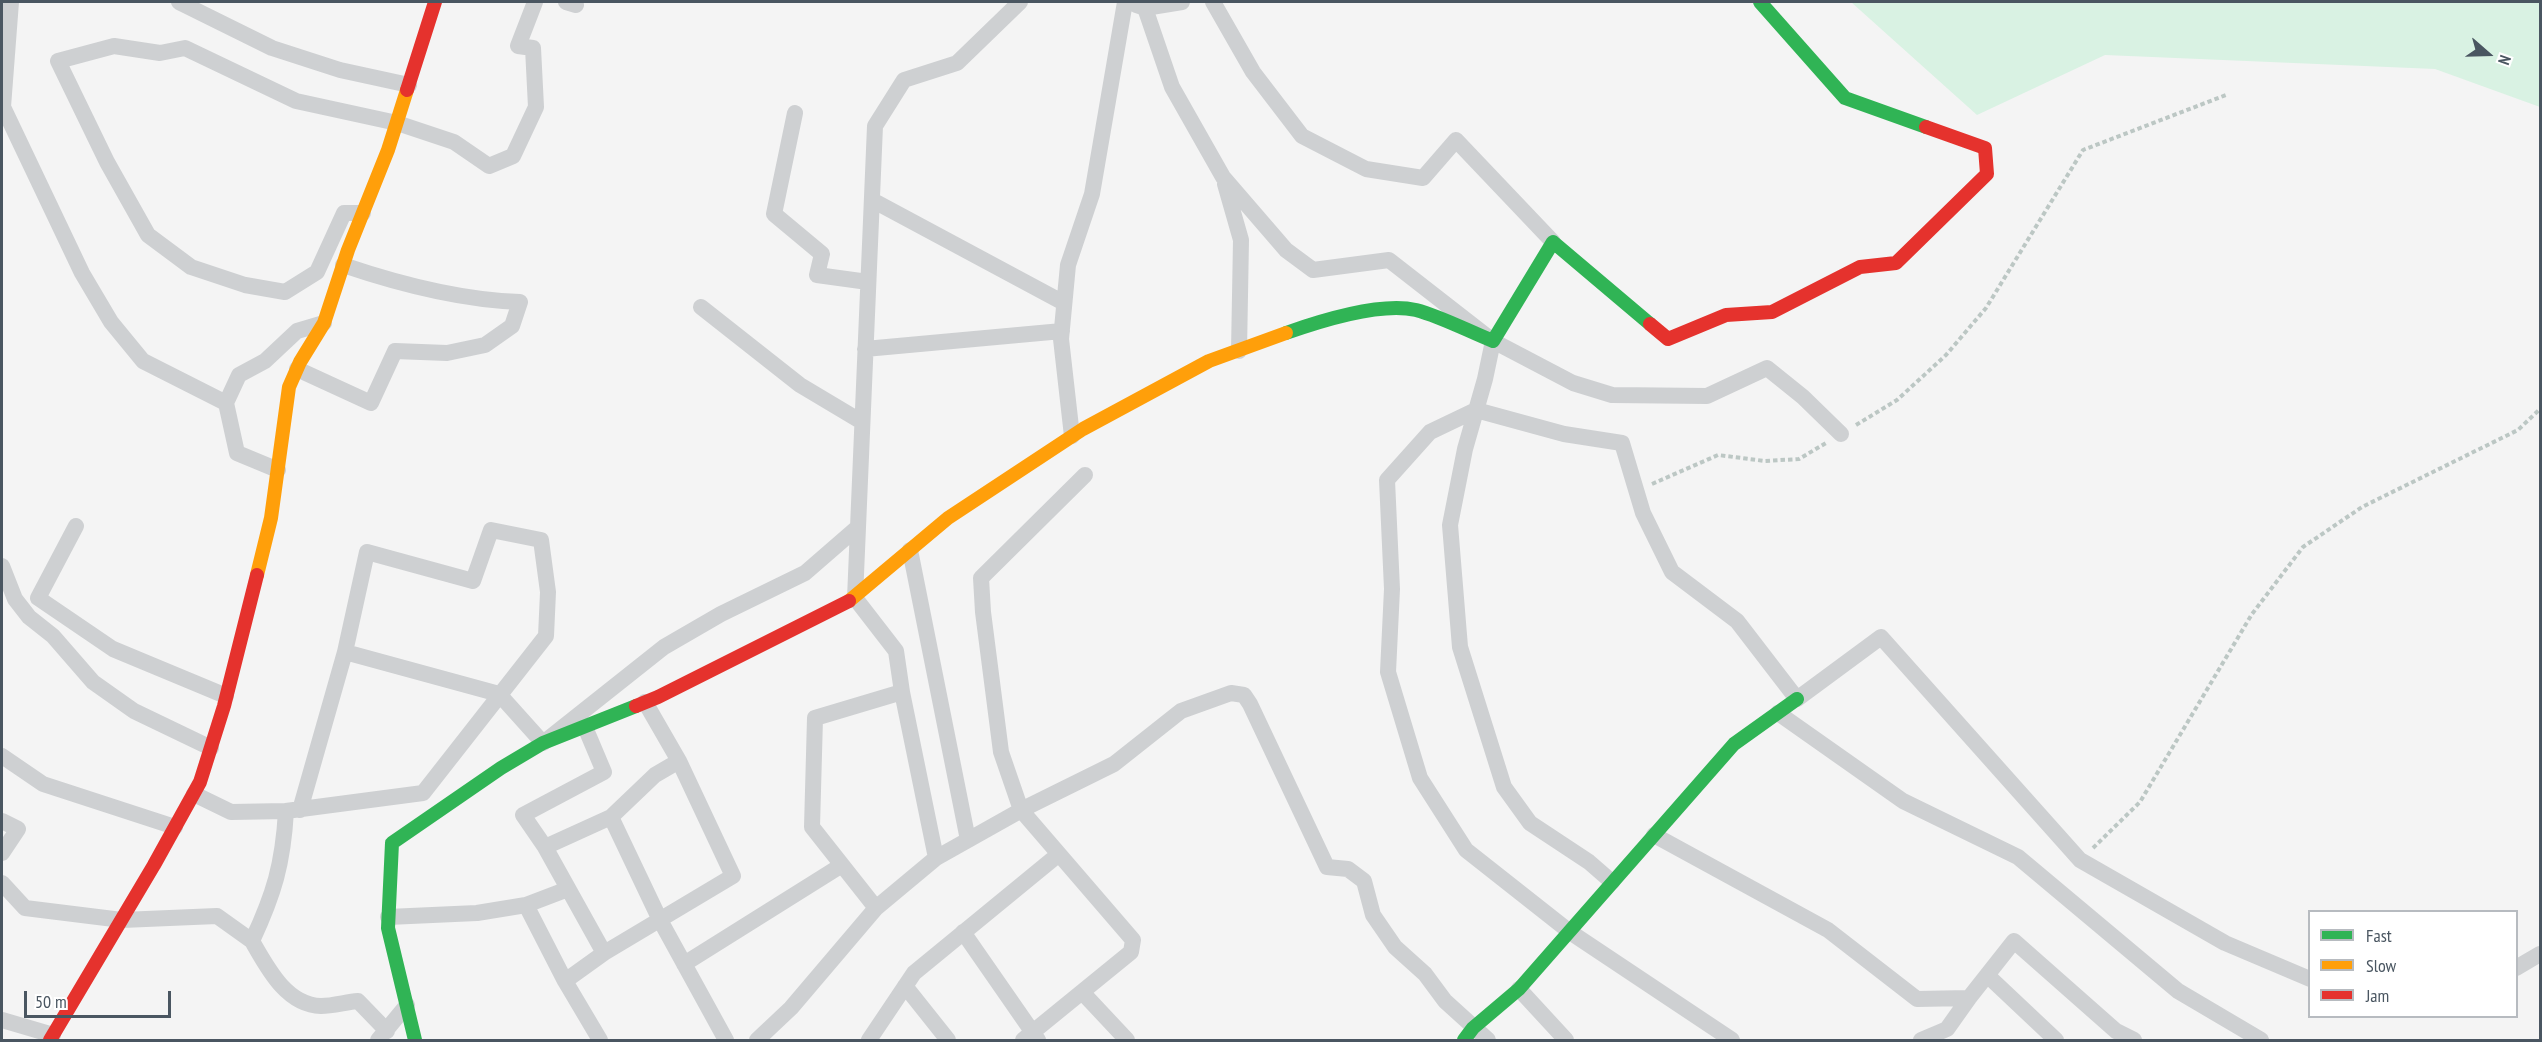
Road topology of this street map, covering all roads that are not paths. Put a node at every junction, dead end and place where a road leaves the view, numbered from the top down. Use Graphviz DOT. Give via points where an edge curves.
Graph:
graph roads {
  1 [pos="11,2"];
  2 [pos="179,2"];
  3 [pos="435,2"];
  4 [pos="535,2"];
  5 [pos="1020,2"];
  6 [pos="1124,2"];
  7 [pos="1182,2"];
  8 [pos="1213,2"];
  9 [pos="1760,2"];
  10 [pos="1145,8"];
  11 [pos="409,85"];
  12 [pos="795,113"];
  13 [pos="397,123"];
  14 [pos="1223,177"];
  15 [pos="872,200"];
  16 [pos="363,213"];
  17 [pos="1553,242"];
  18 [pos="343,265"];
  19 [pos="868,282"];
  20 [pos="1064,303"];
  21 [pos="702,307"];
  22 [pos="324,323"];
  23 [pos="1062,331"];
  24 [pos="1493,341"];
  25 [pos="866,350"];
  26 [pos="1239,351"];
  27 [pos="297,369"];
  28 [pos="226,403"];
  29 [pos="1476,410"];
  30 [pos="862,422"];
  31 [pos="1841,434"];
  32 [pos="1072,436"];
  33 [pos="278,470"];
  34 [pos="1084,475"];
  35 [pos="76,526"];
  36 [pos="858,527"];
  37 [pos="910,550"];
  38 [pos="2,566"];
  39 [pos="855,598"];
  40 [pos="345,652"];
  41 [pos="902,693"];
  42 [pos="499,694"];
  43 [pos="226,696"];
  44 [pos="1797,699"];
  45 [pos="645,702"];
  46 [pos="1778,713"];
  47 [pos="585,727"];
  48 [pos="543,743"];
  49 [pos="211,748"];
  50 [pos="2,756"];
  51 [pos="679,761"];
  52 [pos="194,794"];
  53 [pos="293,810"];
  54 [pos="1021,810"];
  55 [pos="611,818"];
  56 [pos="2,821"];
  57 [pos="175,826"];
  58 [pos="1654,835"];
  59 [pos="968,840"];
  60 [pos="545,847"];
  61 [pos="2,853"];
  62 [pos="1059,854"];
  63 [pos="936,858"];
  64 [pos="842,864"];
  65 [pos="1612,882"];
  66 [pos="2,883"];
  67 [pos="568,889"];
  68 [pos="526,905"];
  69 [pos="876,908"];
  70 [pos="388,917"];
  71 [pos="122,920"];
  72 [pos="660,920"];
  73 [pos="963,932"];
  74 [pos="1570,932"];
  75 [pos="252,941"];
  76 [pos="604,953"];
  77 [pos="2541,954"];
  78 [pos="684,964"];
  79 [pos="2518,967"];
  80 [pos="1987,975"];
  81 [pos="2308,978"];
  82 [pos="565,981"];
  83 [pos="905,986"];
  84 [pos="1520,989"];
  85 [pos="1082,992"];
  86 [pos="1969,998"];
  87 [pos="406,1005"];
  88 [pos="2,1020"];
  89 [pos="1468,1034"];
  90 [pos="383,1036"];
  91 [pos="52,1038"];
  92 [pos="1032,1038"];
  93 [pos="416,1041"];
  94 [pos="600,1041"];
  95 [pos="726,1041"];
  96 [pos="757,1041"];
  97 [pos="868,1041"];
  98 [pos="948,1041"];
  99 [pos="1127,1041"];
  100 [pos="1488,1041"];
  101 [pos="1566,1041"];
  102 [pos="1732,1041"];
  103 [pos="1921,1041"];
  104 [pos="2056,1041"];
  105 [pos="2134,1041"];
  106 [pos="2261,1041"];
  1 -- 28 [label="street" via="3,107 82,273 111,322 143,361"];
  2 -- 11 [label="street" via="272,48 340,70"];
  3 -- 11 [label="street"];
  4 -- 13 [label="street" via="518,46 532,48 536,107 513,156 489,166 454,142"];
  5 -- 15 [label="street" via="957,63 904,80 875,126"];
  6 -- 10 [label="street"];
  6 -- 20 [label="street" via="1092,194 1068,264"];
  7 -- 10 [label="street"];
  8 -- 17 [label="street" via="1253,72 1302,136 1366,169 1423,178 1455,140"];
  9 -- 17 [label="street" via="1845,98 1985,148 1987,174 1896,263 1860,267 1772,312 1726,315 1668,339"];
  10 -- 14 [label="street" via="1172,87"];
  11 -- 13 [label="street"];
  12 -- 19 [label="street" via="774,214 822,254 817,275"];
  13 -- 16 [label="street"];
  13 -- 16 [label="street" via="296,101 185,48 160,53 114,46 58,62 148,235 191,267 245,285 285,292 317,273 344,213"];
  14 -- 24 [label="street" via="1286,250 1313,270 1389,260"];
  14 -- 26 [label="street" via="1241,240"];
  15 -- 19 [label="street"];
  15 -- 20 [label="street"];
  16 -- 18 [label="street"];
  17 -- 24 [label="street"];
  18 -- 22 [label="street"];
  18 -- 27 [label="street" via="378,277 481,300 519,302 512,326 485,345 447,353 395,351 371,403"];
  19 -- 25 [label="street"];
  20 -- 23 [label="street"];
  21 -- 30 [label="street" via="800,385"];
  22 -- 27 [label="street"];
  22 -- 28 [label="street" via="297,331 265,361 239,375"];
  23 -- 25 [label="street"];
  23 -- 32 [label="street"];
  24 -- 26 [label="street" via="1415,310 1375,310 1324,320"];
  24 -- 29 [label="street"];
  24 -- 31 [label="street" via="1573,383 1612,394 1707,396 1767,368"];
  25 -- 30 [label="street"];
  26 -- 32 [label="street" via="1209,361"];
  27 -- 33 [label="street" via="289,387"];
  28 -- 33 [label="street" via="237,453"];
  29 -- 44 [label="street" via="1564,434 1622,443 1643,513 1672,572 1737,621"];
  29 -- 65 [label="street" via="1450,525 1460,647 1504,787 1530,823"];
  29 -- 74 [label="street" via="1430,432 1387,480 1392,589 1388,672 1420,778 1466,850"];
  30 -- 36 [label="street"];
  32 -- 37 [label="street" via="948,518"];
  33 -- 43 [label="street" via="271,518"];
  34 -- 54 [label="street" via="981,578 1001,752"];
  35 -- 43 [label="street" via="38,598 113,649"];
  36 -- 39 [label="street"];
  36 -- 48 [label="street" via="805,573 721,614 664,648"];
  37 -- 39 [label="street"];
  37 -- 59 [label="street"];
  38 -- 49 [label="street" via="15,599 29,618 53,636 93,682 134,711"];
  39 -- 41 [label="street" via="896,651"];
  39 -- 45 [label="street"];
  40 -- 42 [label="street"];
  40 -- 42 [label="street" via="367,552 473,581 491,531 541,540 548,592 546,636"];
  40 -- 53 [label="street"];
  41 -- 63 [label="street"];
  41 -- 64 [label="street" via="815,718 812,827"];
  42 -- 48 [label="street"];
  42 -- 53 [label="street" via="423,793"];
  43 -- 49 [label="street"];
  44 -- 46 [label="street"];
  44 -- 81 [label="street" via="1881,637 2080,860 2225,943"];
  45 -- 47 [label="street"];
  45 -- 51 [label="street"];
  46 -- 58 [label="street" via="1734,744"];
  46 -- 106 [label="street" via="1903,801 2018,857 2178,991"];
  47 -- 48 [label="street"];
  47 -- 60 [label="street" via="604,772 524,815"];
  48 -- 70 [label="street" via="392,843"];
  49 -- 52 [label="street"];
  50 -- 57 [label="street" via="43,784"];
  51 -- 55 [label="street" via="655,775"];
  51 -- 72 [label="street" via="733,876"];
  52 -- 53 [label="street" via="231,813"];
  52 -- 57 [label="street"];
  53 -- 75 [label="street" via="271,901"];
  54 -- 59 [label="street"];
  54 -- 62 [label="street"];
  54 -- 89 [label="street" via="1114,764 1181,711 1231,693 1244,695 1327,867 1348,870 1364,881 1373,915 1395,947 1425,974"];
  55 -- 60 [label="street"];
  55 -- 72 [label="street"];
  56 -- 61 [label="street" via="18,829"];
  57 -- 71 [label="street"];
  58 -- 65 [label="street"];
  58 -- 86 [label="street" via="1828,930 1917,999"];
  59 -- 63 [label="street"];
  60 -- 67 [label="street"];
  62 -- 73 [label="street"];
  62 -- 85 [label="street" via="1133,940 1131,952"];
  63 -- 69 [label="street"];
  64 -- 69 [label="street"];
  64 -- 78 [label="street"];
  65 -- 74 [label="street"];
  66 -- 71 [label="street" via="25,908"];
  67 -- 68 [label="street"];
  67 -- 76 [label="street"];
  68 -- 70 [label="street" via="477,913"];
  68 -- 82 [label="street"];
  69 -- 96 [label="street" via="791,1008"];
  70 -- 87 [label="street"];
  71 -- 75 [label="street" via="217,916"];
  71 -- 91 [label="street"];
  72 -- 76 [label="street"];
  72 -- 78 [label="street"];
  73 -- 83 [label="street" via="914,973"];
  73 -- 92 [label="street"];
  74 -- 84 [label="street"];
  74 -- 102 [label="street"];
  75 -- 90 [label="street" via="271,974 292,997 320,1006 358,1001"];
  76 -- 82 [label="street"];
  77 -- 79 [label="street"];
  78 -- 95 [label="street"];
  80 -- 86 [label="street"];
  80 -- 104 [label="street"];
  80 -- 105 [label="street" via="2014,940 2116,1031"];
  82 -- 94 [label="street"];
  83 -- 97 [label="street"];
  83 -- 98 [label="street"];
  84 -- 89 [label="street"];
  84 -- 101 [label="street"];
  85 -- 92 [label="street"];
  85 -- 99 [label="street"];
  86 -- 103 [label="street" via="1947,1029"];
  87 -- 90 [label="street"];
  87 -- 93 [label="street"];
  88 -- 91 [label="street"];
  89 -- 100 [label="street"];
}
